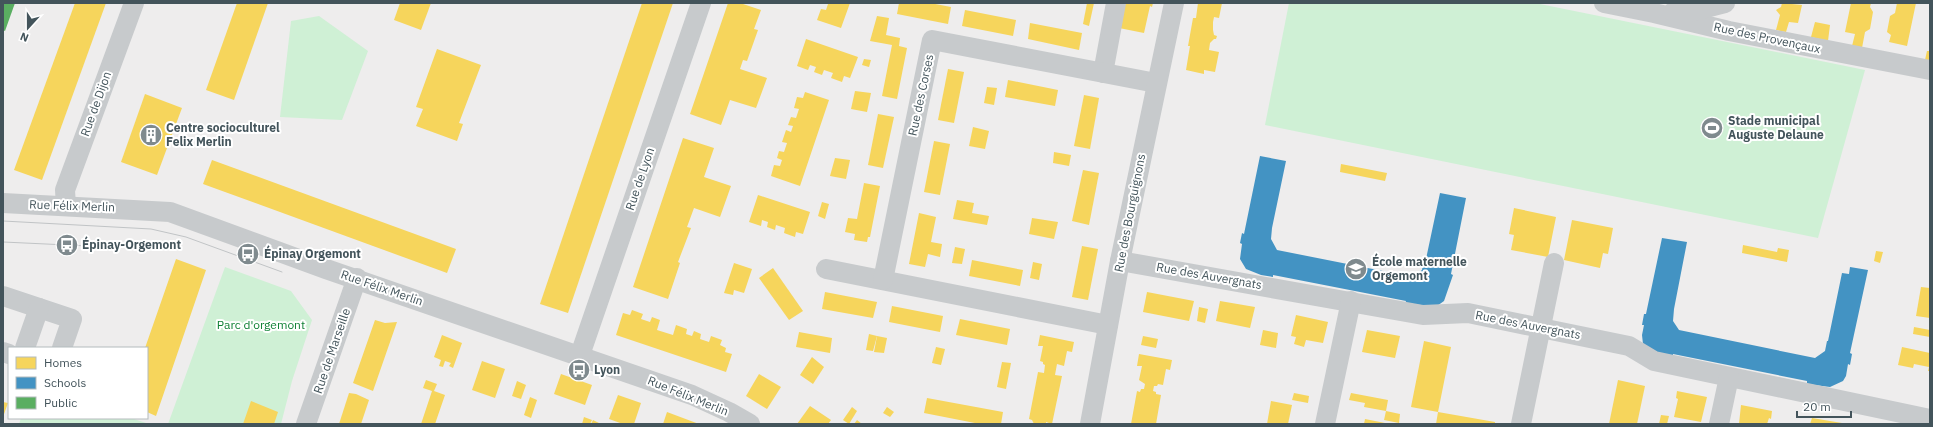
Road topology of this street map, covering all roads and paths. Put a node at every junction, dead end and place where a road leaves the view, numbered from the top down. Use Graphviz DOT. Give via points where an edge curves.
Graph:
graph roads {
  1 [pos="134,3"];
  2 [pos="701,3"];
  3 [pos="1116,3"];
  4 [pos="1174,3"];
  5 [pos="1604,3"];
  6 [pos="1726,3"];
  7 [pos="1654,13"];
  8 [pos="1930,70"];
  9 [pos="1103,73"];
  10 [pos="1156,83"];
  11 [pos="3,203"];
  12 [pos="66,206"];
  13 [pos="1120,261"];
  14 [pos="1554,263"];
  15 [pos="826,269"];
  16 [pos="357,278"];
  17 [pos="884,280"];
  18 [pos="3,296"];
  19 [pos="1351,301"];
  20 [pos="39,308"];
  21 [pos="1108,325"];
  22 [pos="1541,328"];
  23 [pos="25,347"];
  24 [pos="62,347"];
  25 [pos="580,355"];
  26 [pos="1729,377"];
  27 [pos="1930,419"];
  28 [pos="306,424"];
  29 [pos="750,424"];
  30 [pos="1090,424"];
  31 [pos="1325,424"];
  32 [pos="1521,424"];
  33 [pos="1719,424"];
  1 -- 12 [label="street, Rue de Dijon" via="65,190"];
  2 -- 25 [label="street, Rue de Lyon"];
  3 -- 9 [label="street"];
  4 -- 10 [label="street, Rue des Bourguignons"];
  5 -- 7 [label="street, Rue des Provençaux"];
  6 -- 7 [label="street" via="1690,12"];
  7 -- 8 [label="street, Rue des Provençaux" via="1729,31"];
  9 -- 10 [label="street, Rue des Corses"];
  9 -- 17 [label="street, Rue des Corses" via="932,40"];
  10 -- 13 [label="street, Rue des Bourguignons"];
  11 -- 12 [label="street, Rue Félix Merlin"];
  12 -- 16 [label="street, Rue Félix Merlin" via="170,212"];
  13 -- 19 [label="street, Rue des Auvergnats"];
  13 -- 21 [label="street, Rue des Bourguignons"];
  14 -- 22 [label="street"];
  15 -- 17 [label="street"];
  16 -- 25 [label="street, Rue Félix Merlin"];
  16 -- 28 [label="street, Rue de Marseille"];
  17 -- 21 [label="street"];
  18 -- 20 [label="street"];
  19 -- 22 [label="street, Rue des Auvergnats" via="1423,315 1468,314"];
  19 -- 31 [label="street"];
  20 -- 23 [label="street"];
  20 -- 24 [label="street" via="72,319"];
  21 -- 30 [label="street, Rue des Bourguignons"];
  22 -- 26 [label="street, Rue des Auvergnats" via="1629,346 1654,361"];
  22 -- 32 [label="street"];
  25 -- 29 [label="street, Rue Félix Merlin" via="692,395"];
  26 -- 27 [label="street, Rue des Auvergnats"];
  26 -- 33 [label="street"];
}
